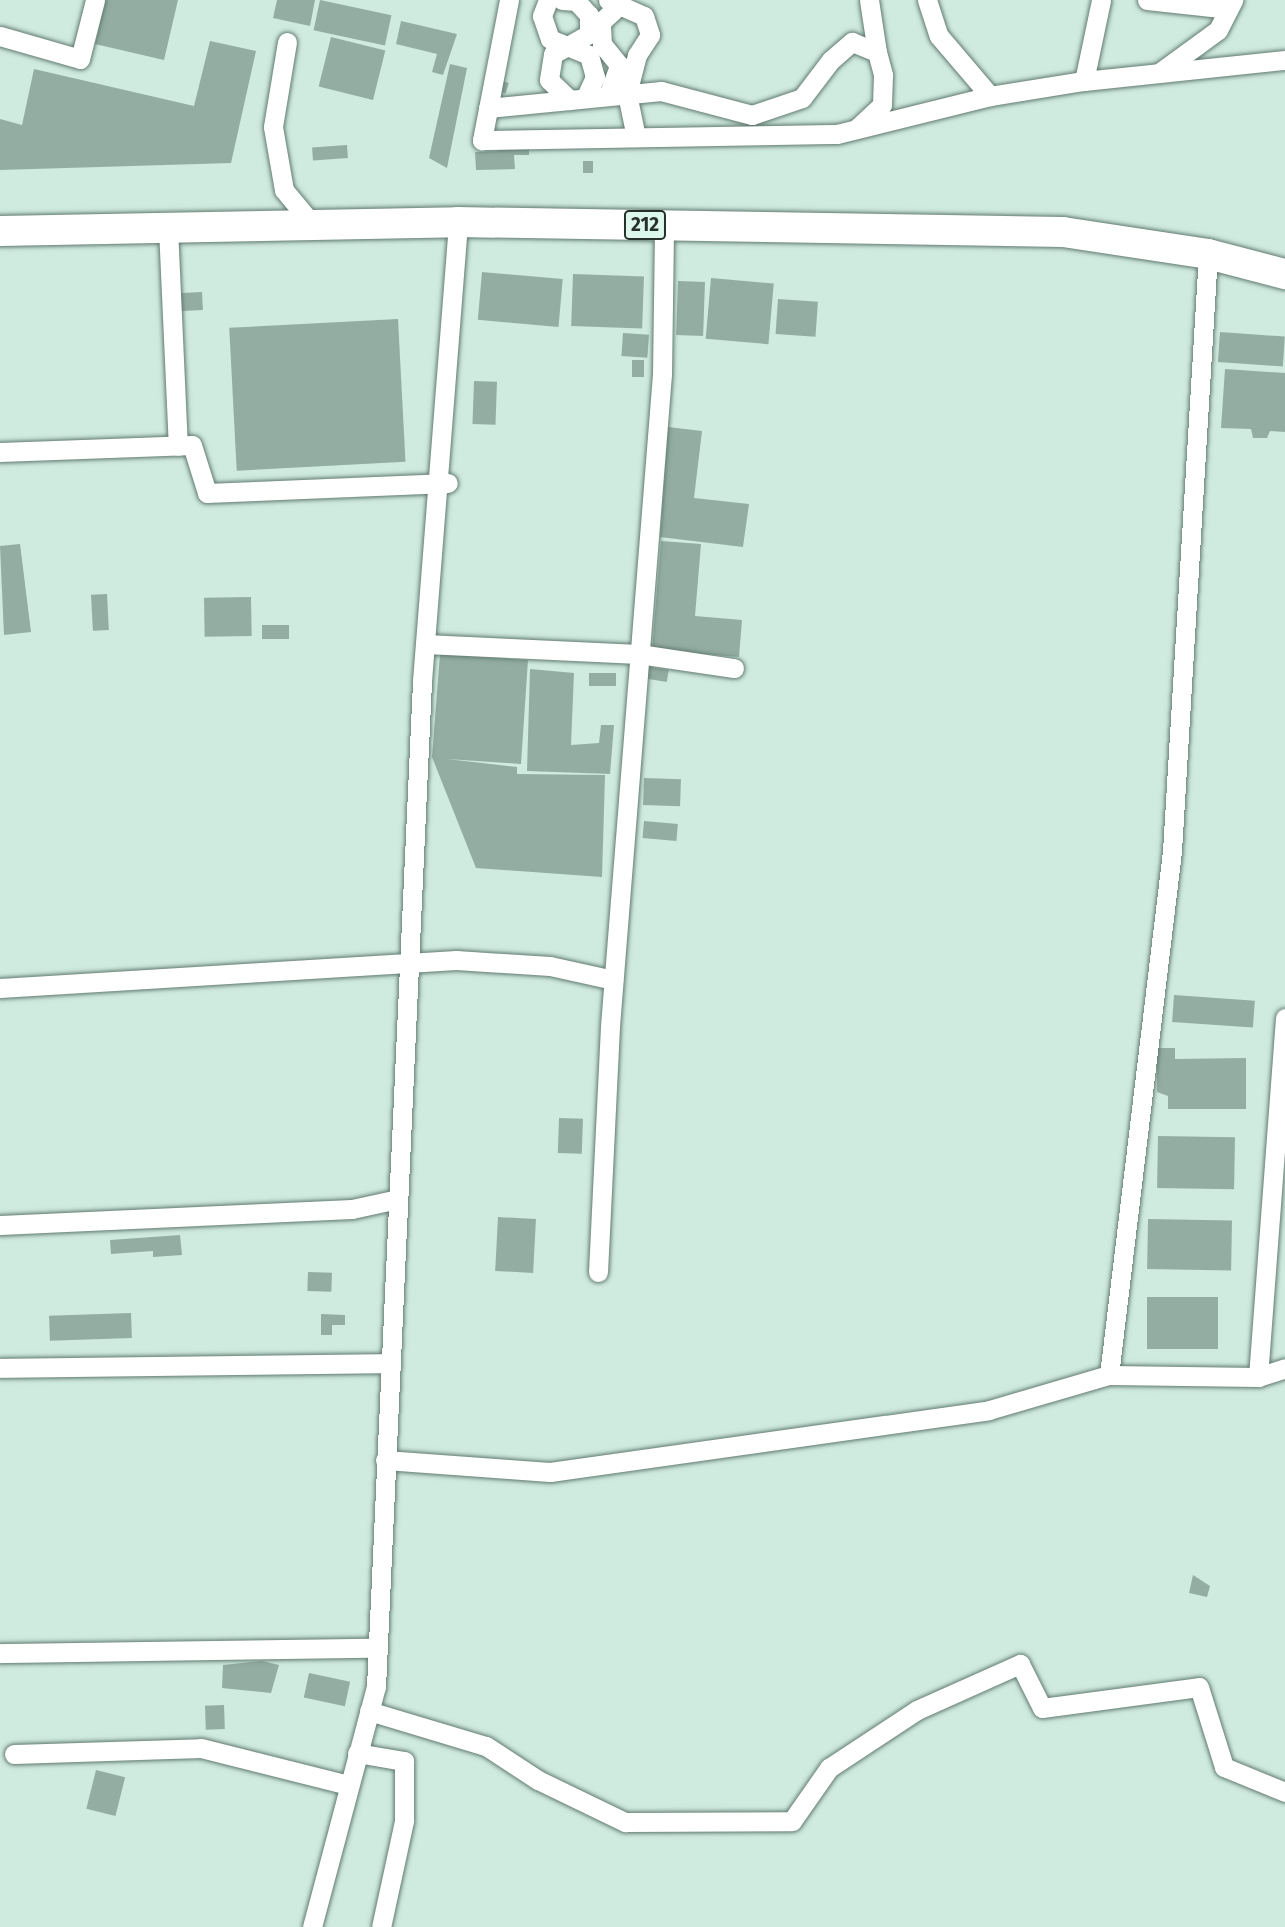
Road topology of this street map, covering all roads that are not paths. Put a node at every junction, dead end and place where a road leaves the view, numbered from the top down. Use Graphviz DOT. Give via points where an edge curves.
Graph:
graph roads {
  1 [pos="95,0"];
  2 [pos="509,0"];
  3 [pos="548,0"];
  4 [pos="562,0"];
  5 [pos="869,0"];
  6 [pos="927,0"];
  7 [pos="1101,0"];
  8 [pos="1147,0"];
  9 [pos="613,3"];
  10 [pos="1231,5"];
  11 [pos="0,37"];
  12 [pos="287,42"];
  13 [pos="569,47"];
  14 [pos="877,52"];
  15 [pos="1285,61"];
  16 [pos="1158,74"];
  17 [pos="1084,81"];
  18 [pos="618,95"];
  19 [pos="990,96"];
  20 [pos="578,99"];
  21 [pos="488,108"];
  22 [pos="856,130"];
  23 [pos="636,137"];
  24 [pos="458,222"];
  25 [pos="313,225"];
  26 [pos="664,225"];
  27 [pos="168,228"];
  28 [pos="0,231"];
  29 [pos="1208,254"];
  30 [pos="1285,274"];
  31 [pos="178,446"];
  32 [pos="0,452"];
  33 [pos="443,483"];
  34 [pos="425,644"];
  35 [pos="639,654"];
  36 [pos="734,668"];
  37 [pos="408,967"];
  38 [pos="613,980"];
  39 [pos="0,988"];
  40 [pos="1285,1017"];
  41 [pos="398,1199"];
  42 [pos="0,1225"];
  43 [pos="598,1272"];
  44 [pos="390,1363"];
  45 [pos="0,1368"];
  46 [pos="1285,1368"];
  47 [pos="1109,1375"];
  48 [pos="1258,1377"];
  49 [pos="385,1460"];
  50 [pos="377,1648"];
  51 [pos="0,1653"];
  52 [pos="369,1711"];
  53 [pos="357,1753"];
  54 [pos="14,1754"];
  55 [pos="348,1785"];
  56 [pos="1285,1792"];
  57 [pos="312,1927"];
  58 [pos="381,1927"];
  1 -- 11 [label="street" via="80,59"];
  2 -- 21 [label="street"];
  3 -- 13 [label="street" via="542,16 550,39"];
  4 -- 13 [label="street" via="576,1 589,15 589,34"];
  5 -- 14 [label="street"];
  6 -- 19 [label="street" via="939,36"];
  7 -- 17 [label="street"];
  8 -- 10 [label="street"];
  9 -- 18 [label="street" via="601,22 602,44 619,65"];
  9 -- 18 [label="street" via="644,16 650,35"];
  10 -- 16 [label="street" via="1218,30"];
  12 -- 25 [label="street" via="273,127 284,190"];
  13 -- 20 [label="street" via="589,55 595,77"];
  13 -- 20 [label="street" via="553,54 549,80"];
  14 -- 18 [label="street" via="852,42 831,60 802,98 752,115 661,91"];
  14 -- 22 [label="street" via="883,75 882,105"];
  15 -- 16 [label="street"];
  16 -- 17 [label="street"];
  17 -- 19 [label="street"];
  18 -- 20 [label="street"];
  18 -- 23 [label="street"];
  19 -- 22 [label="street"];
  20 -- 21 [label="street"];
  21 -- 23 [label="street" via="482,140"];
  22 -- 23 [label="street"];
  24 -- 25 [label="main road, 212"];
  24 -- 26 [label="main road, 212"];
  24 -- 33 [label="street"];
  25 -- 27 [label="main road, 212"];
  26 -- 29 [label="main road, 212" via="1063,232"];
  26 -- 35 [label="street" via="663,374"];
  27 -- 28 [label="main road, 212"];
  27 -- 31 [label="street"];
  29 -- 30 [label="main road, 212"];
  29 -- 47 [label="street" via="1172,851"];
  31 -- 32 [label="street"];
  31 -- 33 [label="street" via="192,445 207,493"];
  33 -- 34 [label="street"];
  34 -- 35 [label="street"];
  34 -- 37 [label="street"];
  35 -- 36 [label="street"];
  35 -- 38 [label="street"];
  37 -- 38 [label="street" via="456,960 550,966"];
  37 -- 39 [label="street"];
  37 -- 41 [label="street"];
  38 -- 43 [label="street"];
  40 -- 48 [label="street"];
  41 -- 42 [label="street" via="352,1209"];
  41 -- 44 [label="street"];
  44 -- 45 [label="street"];
  44 -- 49 [label="street"];
  46 -- 48 [label="street"];
  47 -- 48 [label="street"];
  47 -- 49 [label="street" via="989,1410 550,1472"];
  49 -- 50 [label="street"];
  50 -- 51 [label="street"];
  50 -- 52 [label="street"];
  52 -- 53 [label="street"];
  52 -- 56 [label="street" via="486,1746 538,1780 625,1822 792,1821 829,1768 917,1710 1020,1664 1042,1708 1199,1688 1224,1767"];
  53 -- 55 [label="street"];
  53 -- 58 [label="street" via="404,1761 404,1821"];
  54 -- 55 [label="street" via="201,1748"];
  55 -- 57 [label="street"];
}
